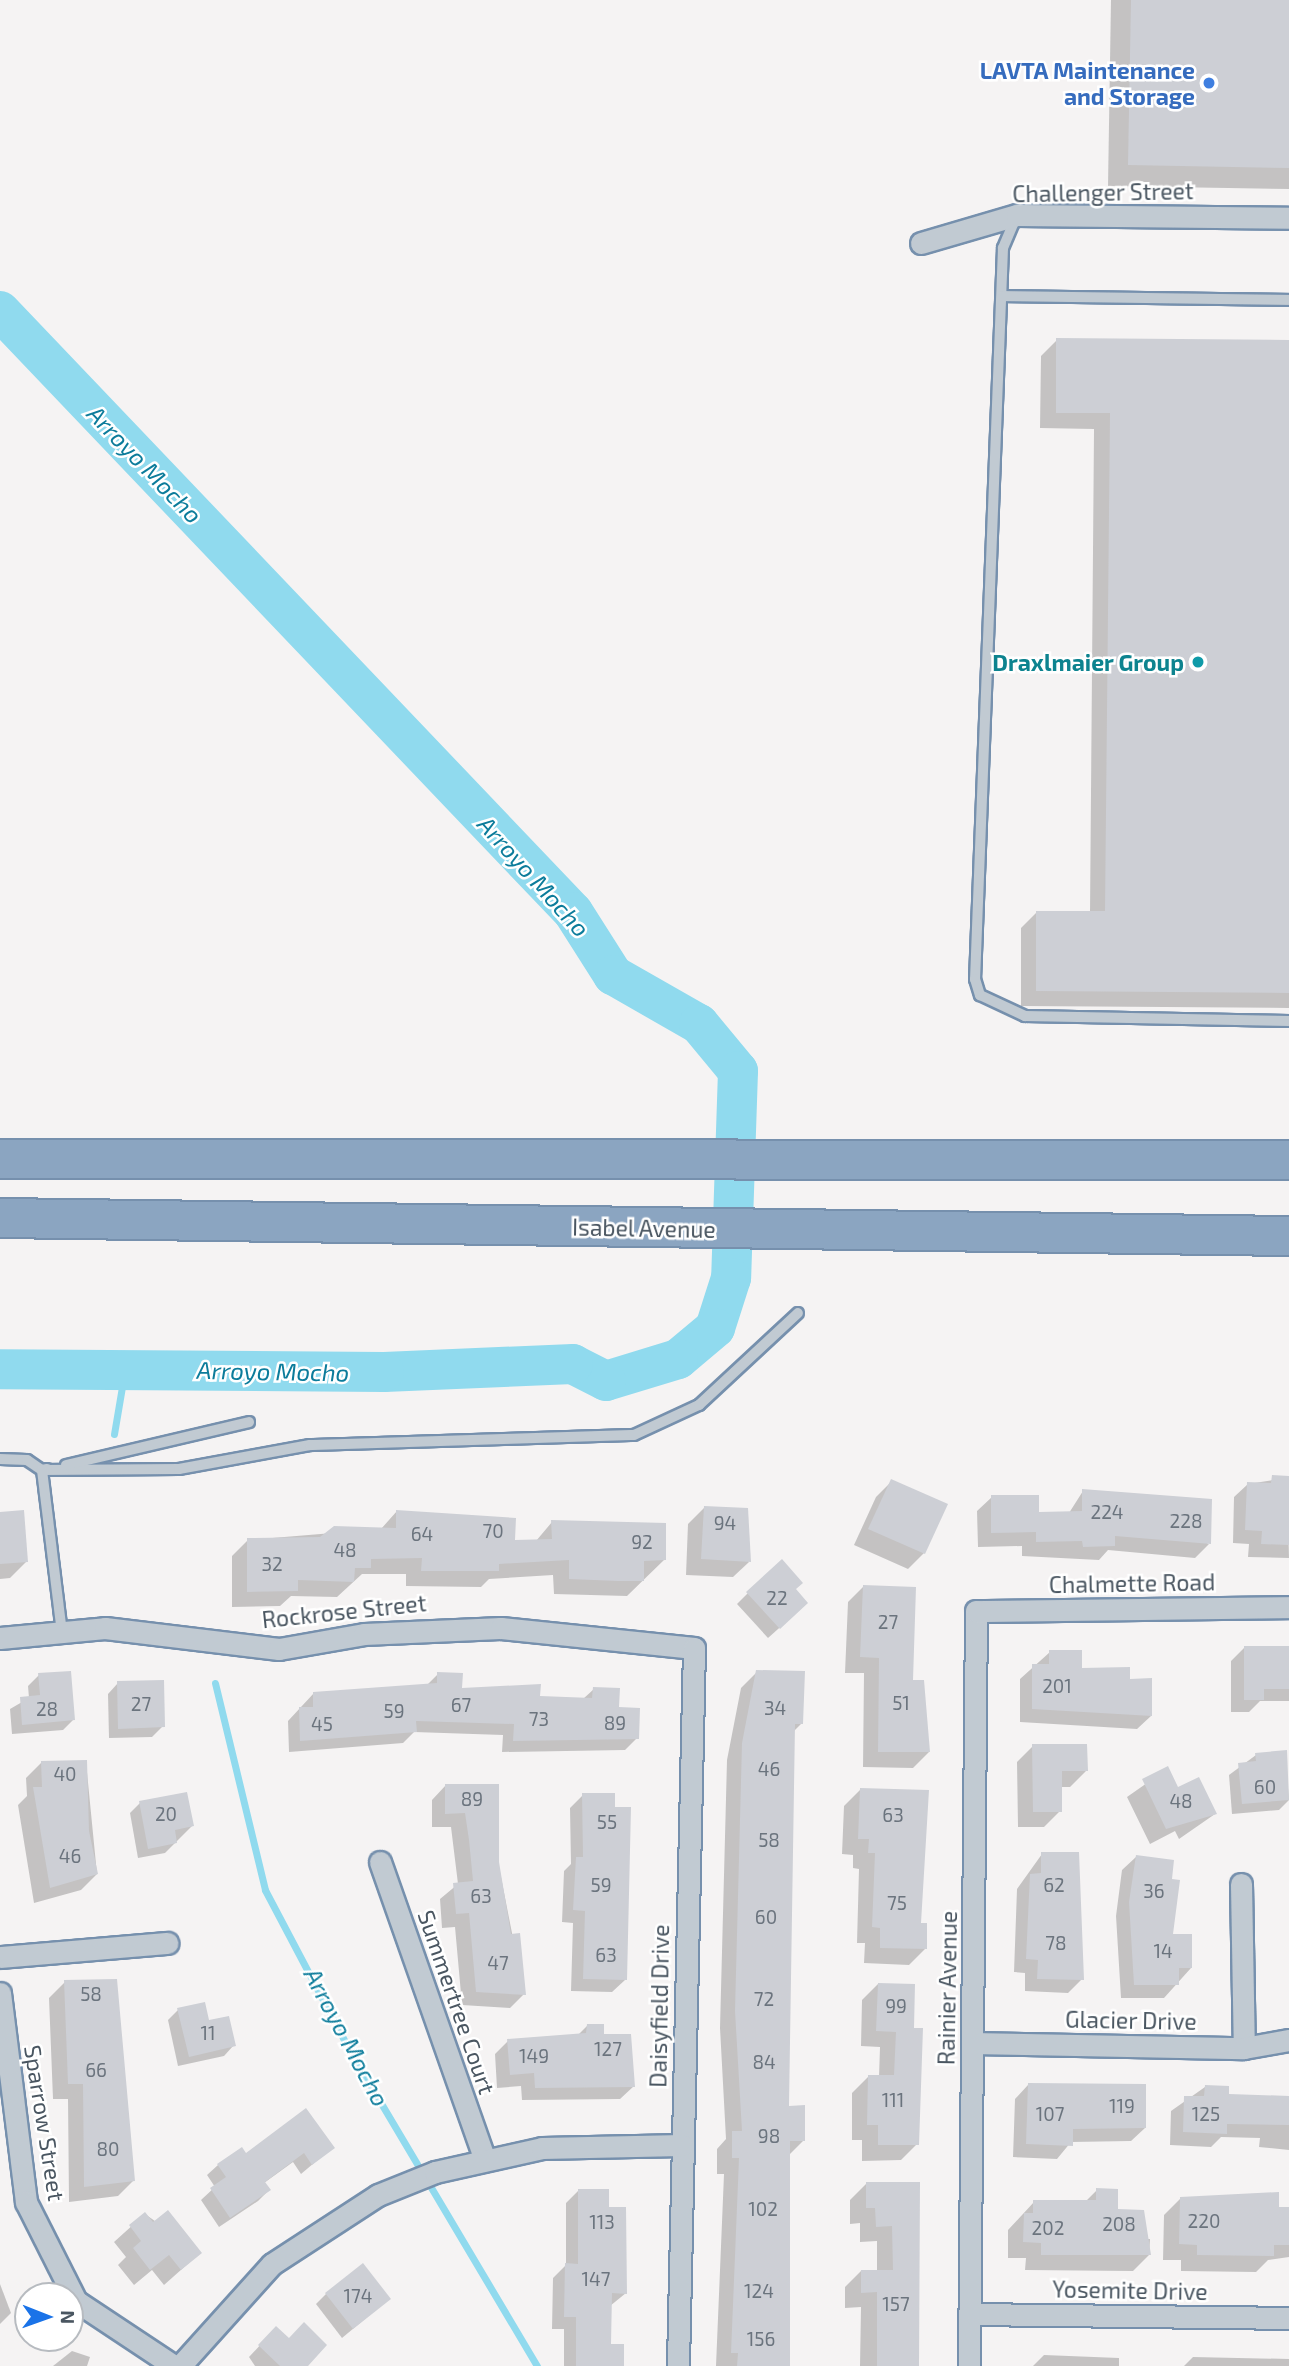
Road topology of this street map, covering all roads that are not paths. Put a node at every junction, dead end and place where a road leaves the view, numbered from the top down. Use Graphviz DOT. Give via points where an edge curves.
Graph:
graph roads {
  1 [pos="1017,215"];
  2 [pos="1289,218"];
  3 [pos="921,243"];
  4 [pos="1003,296"];
  5 [pos="1289,300"];
  6 [pos="1289,1021"];
  7 [pos="0,1159"];
  8 [pos="1289,1160"];
  9 [pos="0,1219"];
  10 [pos="1289,1236"];
  11 [pos="798,1313"];
  12 [pos="249,1422"];
  13 [pos="0,1459"];
  14 [pos="42,1470"];
  15 [pos="1289,1607"];
  16 [pos="976,1611"];
  17 [pos="62,1632"];
  18 [pos="0,1638"];
  19 [pos="694,1648"];
  20 [pos="380,1862"];
  21 [pos="1241,1885"];
  22 [pos="167,1943"];
  23 [pos="0,1957"];
  24 [pos="0,1993"];
  25 [pos="1289,2040"];
  26 [pos="972,2043"];
  27 [pos="1244,2048"];
  28 [pos="682,2145"];
  29 [pos="485,2160"];
  30 [pos="970,2314"];
  31 [pos="1289,2318"];
  32 [pos="174,2366"];
  33 [pos="180,2366"];
  34 [pos="678,2366"];
  35 [pos="969,2366"];
  1 -- 2 [label="street, Challenger Street"];
  1 -- 3 [label="street, Challenger Street"];
  1 -- 4 [label="lane" via="1003,248"];
  4 -- 5 [label="lane"];
  4 -- 6 [label="lane" via="975,978 980,995 1026,1016"];
  7 -- 8 [label="highway"];
  9 -- 10 [label="highway, Isabel Avenue"];
  11 -- 14 [label="lane" via="699,1405 634,1434 310,1446 179,1469"];
  12 -- 14 [label="lane"];
  13 -- 14 [label="lane" via="27,1460"];
  14 -- 17 [label="lane"];
  15 -- 16 [label="street, Chalmette Road"];
  16 -- 26 [label="street, Rainier Avenue"];
  17 -- 18 [label="street, Rockrose Street"];
  17 -- 19 [label="street, Rockrose Street" via="105,1628 279,1649 391,1632 501,1628"];
  19 -- 28 [label="street, Daisyfield Drive"];
  20 -- 29 [label="street, Summertree Court"];
  21 -- 27 [label="street"];
  22 -- 23 [label="street"];
  24 -- 32 [label="street, Sparrow Street" via="26,2202 76,2301"];
  25 -- 27 [label="street, Glacier Drive"];
  26 -- 27 [label="street, Glacier Drive"];
  26 -- 30 [label="street, Rainier Avenue"];
  28 -- 29 [label="street" via="542,2148"];
  28 -- 34 [label="street, Daisyfield Drive"];
  29 -- 33 [label="street" via="378,2195 313,2233 222,2313"];
  30 -- 31 [label="street, Yosemite Drive"];
  30 -- 35 [label="street, Rainier Avenue"];
}
